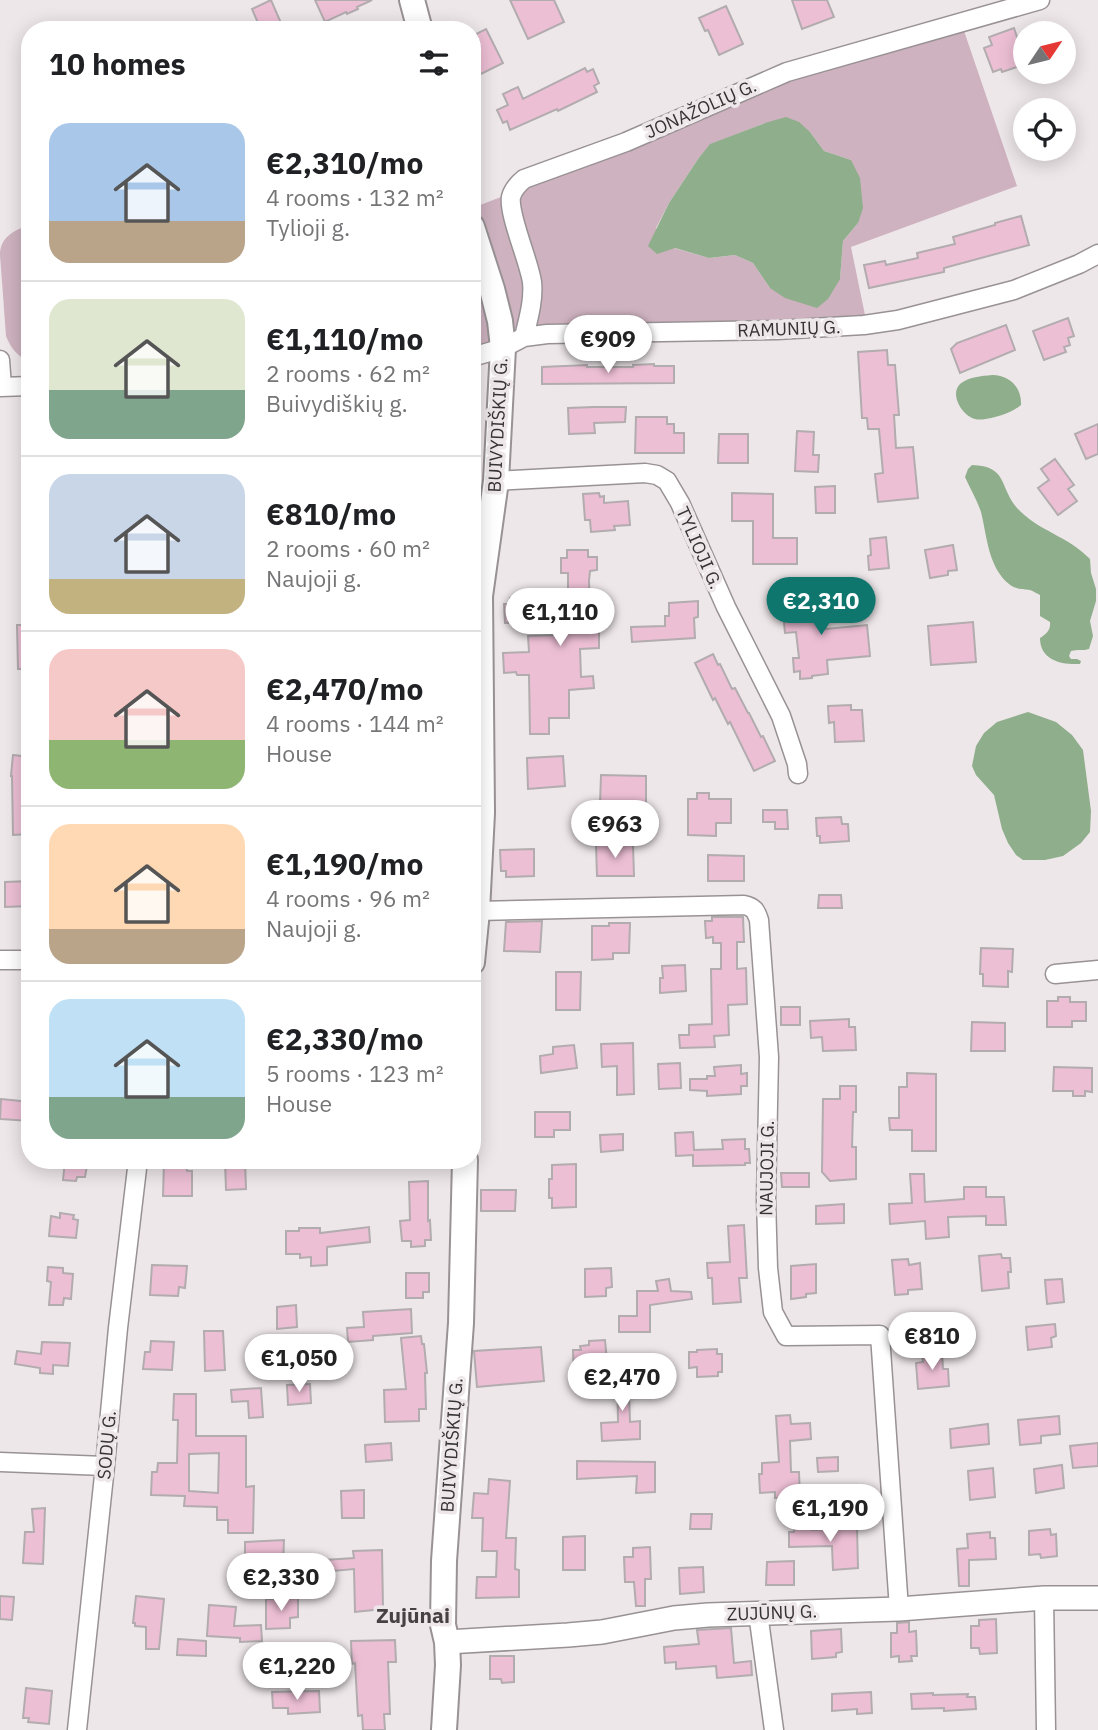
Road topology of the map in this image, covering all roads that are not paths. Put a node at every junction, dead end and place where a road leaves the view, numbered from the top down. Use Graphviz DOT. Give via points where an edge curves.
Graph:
graph roads {
  1 [pos="412,0"];
  2 [pos="1040,0"];
  3 [pos="418,21"];
  4 [pos="1098,254"];
  5 [pos="481,255"];
  6 [pos="514,342"];
  7 [pos="481,354"];
  8 [pos="0,360"];
  9 [pos="21,386"];
  10 [pos="1,387"];
  11 [pos="496,481"];
  12 [pos="481,589"];
  13 [pos="481,704"];
  14 [pos="798,774"];
  15 [pos="481,833"];
  16 [pos="481,911"];
  17 [pos="0,960"];
  18 [pos="21,960"];
  19 [pos="1098,970"];
  20 [pos="1055,974"];
  21 [pos="137,1169"];
  22 [pos="466,1169"];
  23 [pos="0,1462"];
  24 [pos="105,1466"];
  25 [pos="1044,1598"];
  26 [pos="1098,1598"];
  27 [pos="899,1609"];
  28 [pos="758,1613"];
  29 [pos="447,1642"];
  30 [pos="77,1730"];
  31 [pos="444,1730"];
  32 [pos="774,1730"];
  33 [pos="1046,1730"];
  1 -- 3 [label="main road"];
  2 -- 6 [label="street, JONAŽOLIŲ G." via="787,72 626,142 524,179 515,187 512,210 533,286 531,307"];
  4 -- 6 [label="street, RAMUNIŲ G." via="1014,290 898,320 777,330 547,334"];
  5 -- 6 [label="main road, BUIVYDIŠKIŲ G." via="500,321"];
  6 -- 7 [label="street, RAMUNIŲ G."];
  6 -- 11 [label="main road, BUIVYDIŠKIŲ G."];
  8 -- 10 [label="street"];
  9 -- 10 [label="street"];
  11 -- 12 [label="main road, BUIVYDIŠKIŲ G."];
  11 -- 14 [label="street, TYLIOJI G." via="645,473 667,481 781,716"];
  13 -- 15 [label="main road, BUIVYDIŠKIŲ G."];
  16 -- 27 [label="street, NAUJOJI G." via="744,905 756,911 769,1057 766,1199 773,1312 786,1336 880,1335"];
  17 -- 18 [label="street"];
  19 -- 20 [label="street"];
  21 -- 24 [label="street, SODŲ G."];
  22 -- 29 [label="main road, BUIVYDIŠKIŲ G." via="461,1323 443,1561"];
  23 -- 24 [label="street"];
  24 -- 30 [label="street, SODŲ G."];
  25 -- 26 [label="street, ZUJŪNŲ G."];
  25 -- 27 [label="street, ZUJŪNŲ G."];
  25 -- 33 [label="street"];
  27 -- 28 [label="street, ZUJŪNŲ G."];
  28 -- 29 [label="street, ZUJŪNŲ G." via="674,1618 579,1634"];
  28 -- 32 [label="street"];
  29 -- 31 [label="main road, BUIVYDIŠKIŲ G."];
}
